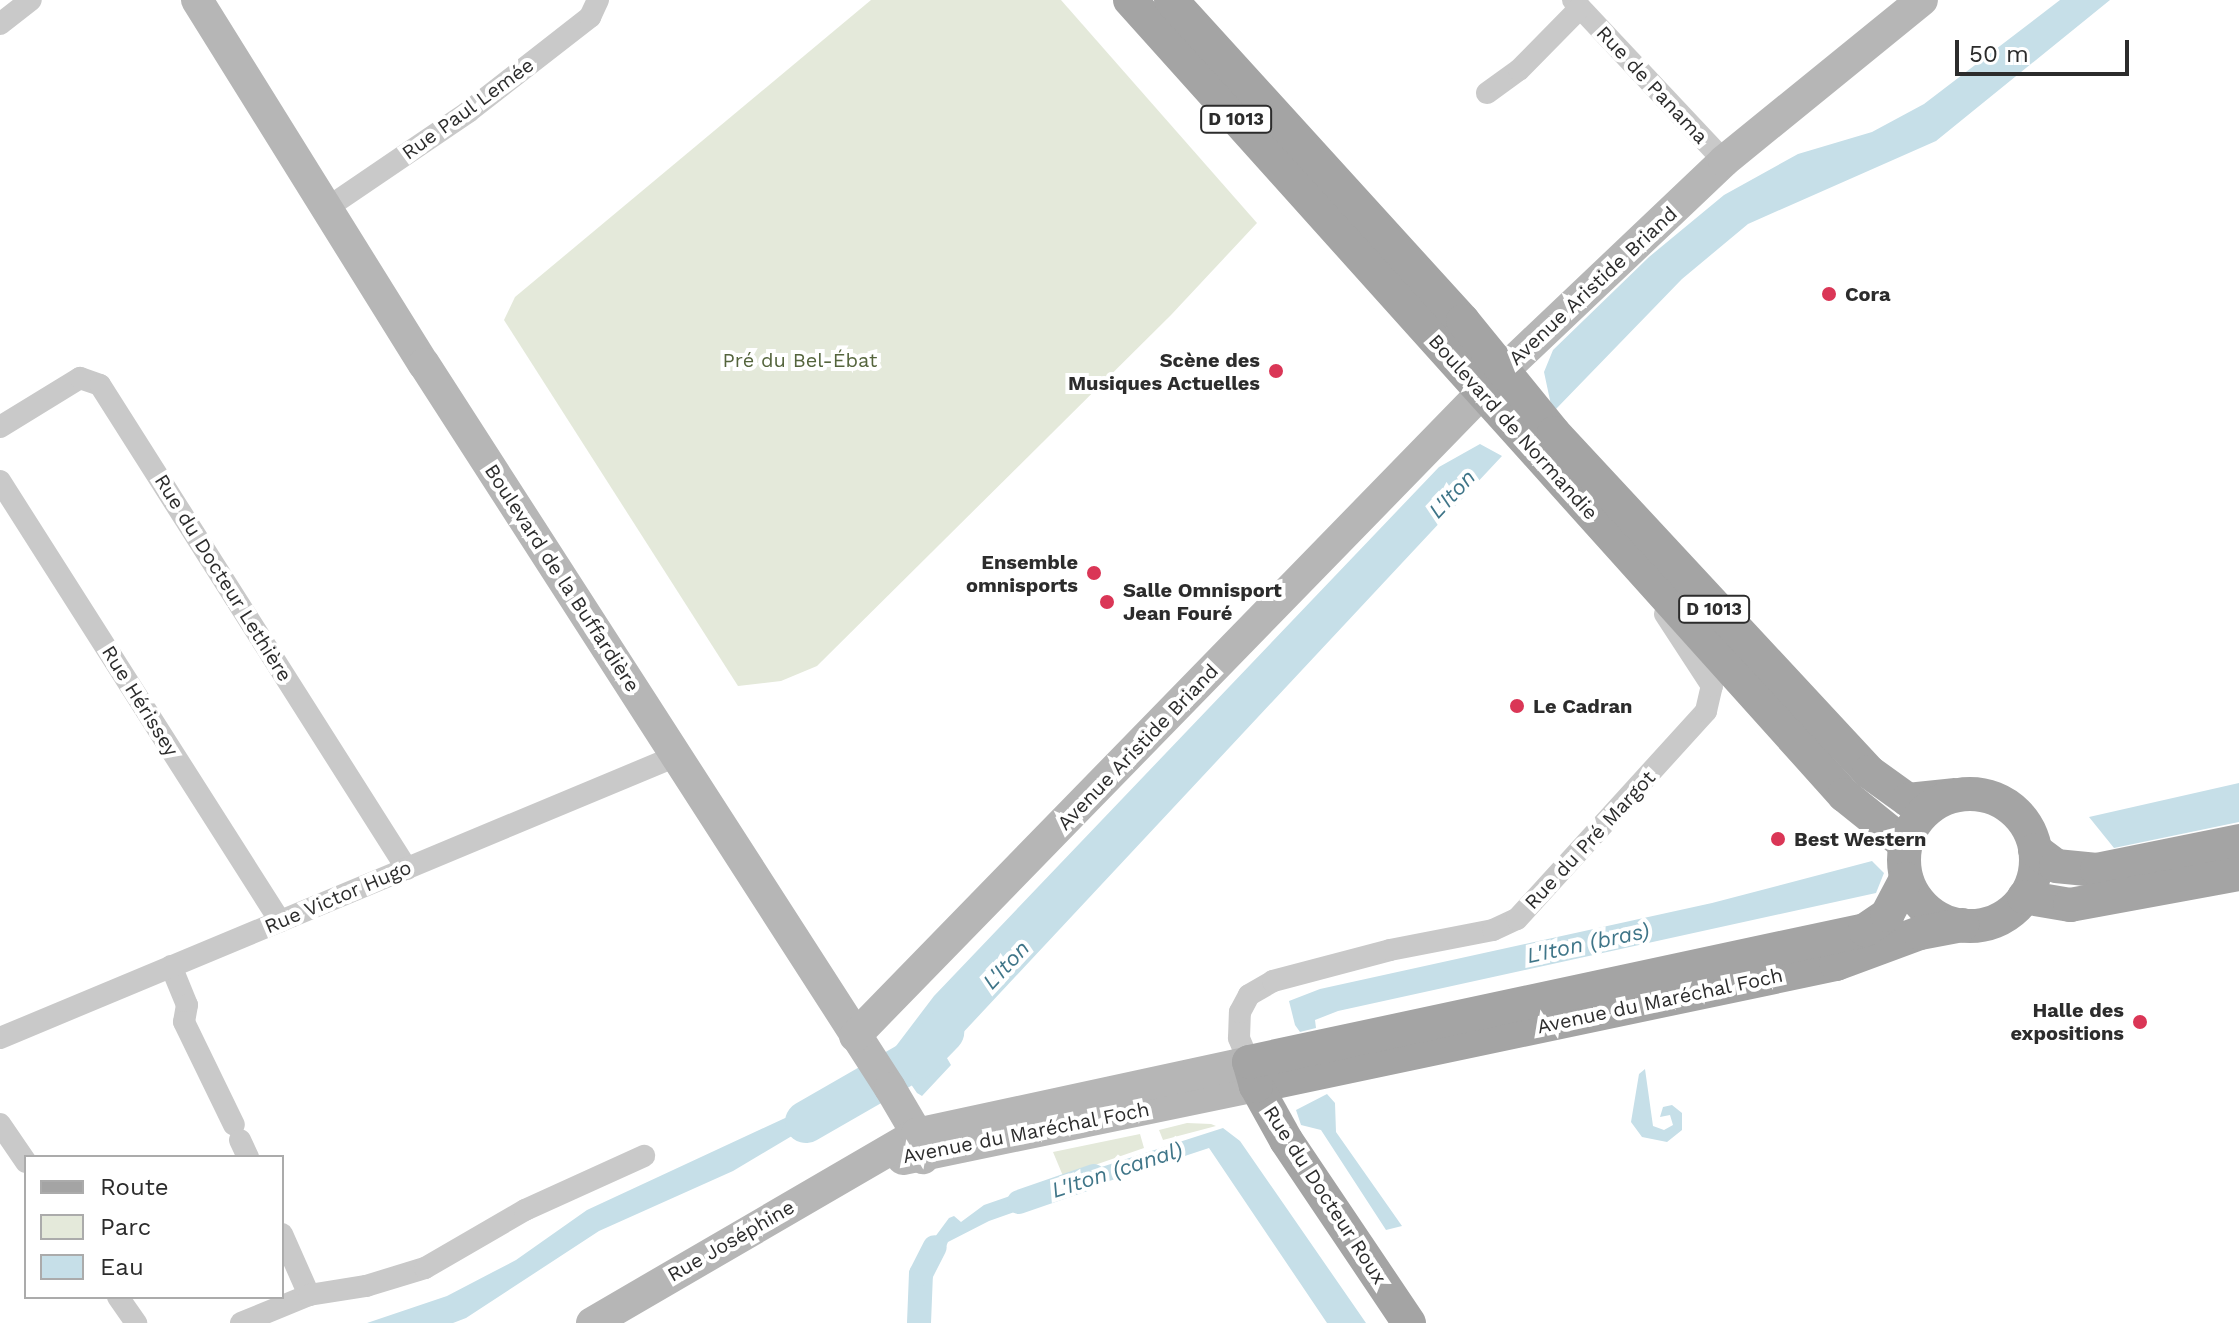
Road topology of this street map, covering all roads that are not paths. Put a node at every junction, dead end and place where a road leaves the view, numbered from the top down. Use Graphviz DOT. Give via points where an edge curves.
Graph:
graph roads {
  1 [pos="31,0"];
  2 [pos="197,0"];
  3 [pos="598,0"];
  4 [pos="1130,0"];
  5 [pos="1171,0"];
  6 [pos="1922,0"];
  7 [pos="1576,4"];
  8 [pos="0,24"];
  9 [pos="1487,93"];
  10 [pos="1724,161"];
  11 [pos="327,208"];
  12 [pos="1504,370"];
  13 [pos="1480,394"];
  14 [pos="0,427"];
  15 [pos="0,481"];
  16 [pos="1661,586"];
  17 [pos="676,756"];
  18 [pos="1954,795"];
  19 [pos="2239,841"];
  20 [pos="1905,844"];
  21 [pos="2035,850"];
  22 [pos="407,869"];
  23 [pos="2239,874"];
  24 [pos="1906,879"];
  25 [pos="2024,897"];
  26 [pos="280,921"];
  27 [pos="1962,925"];
  28 [pos="171,966"];
  29 [pos="829,995"];
  30 [pos="881,1005"];
  31 [pos="0,1038"];
  32 [pos="864,1049"];
  33 [pos="1253,1074"];
  34 [pos="0,1124"];
  35 [pos="240,1141"];
  36 [pos="920,1146"];
  37 [pos="644,1156"];
  38 [pos="24,1159"];
  39 [pos="871,1161"];
  40 [pos="284,1239"];
  41 [pos="309,1295"];
  42 [pos="119,1299"];
  43 [pos="136,1323"];
  44 [pos="241,1323"];
  45 [pos="592,1323"];
  46 [pos="1409,1323"];
  1 -- 8 [label="street"];
  2 -- 11 [label="main road, Boulevard de la Buffardière"];
  3 -- 11 [label="street, Rue Paul Lemée" via="590,17 468,112"];
  4 -- 13 [label="main road, Boulevard de Normandie / D 1013"];
  5 -- 12 [label="main road, Boulevard de Normandie / D 1013"];
  6 -- 10 [label="main road, Avenue Aristide Briand"];
  7 -- 9 [label="street, Rue de Panama" via="1519,70"];
  7 -- 10 [label="street, Rue de Panama"];
  10 -- 12 [label="main road, Avenue Aristide Briand"];
  11 -- 17 [label="main road, Boulevard de la Buffardière"];
  12 -- 13 [label="main road, Avenue Aristide Briand"];
  12 -- 18 [label="main road, Boulevard de Normandie / D 1013" via="1554,433 1752,652 1869,772 1908,800"];
  13 -- 16 [label="main road, Boulevard de Normandie / D 1013"];
  13 -- 30 [label="main road, Avenue Aristide Briand"];
  14 -- 22 [label="street, Rue du Docteur Lethière" via="80,378 100,385"];
  15 -- 26 [label="street, Rue Hérissey"];
  16 -- 20 [label="main road, Boulevard de Normandie / D 1013" via="1844,795"];
  16 -- 33 [label="street, Rue du Pré Margot" via="1661,604 1671,627 1712,686 1706,711 1517,919 1493,930 1273,981 1249,995 1238,1021"];
  17 -- 22 [label="street, Rue Victor Hugo"];
  17 -- 29 [label="main road, Boulevard de la Buffardière"];
  18 -- 20 [label="main road" via="1923,813"];
  18 -- 21 [label="main road" via="1985,795 2003,802 2018,814"];
  19 -- 21 [label="main road" via="2097,870 2056,866"];
  20 -- 24 [label="main road"];
  21 -- 25 [label="main road" via="2034,874"];
  22 -- 26 [label="street, Rue Victor Hugo"];
  23 -- 25 [label="main road" via="2070,905"];
  24 -- 27 [label="main road" via="1927,910"];
  24 -- 33 [label="main road, Avenue du Maréchal Foch" via="1887,915 1865,930"];
  25 -- 27 [label="main road" via="1997,920"];
  26 -- 28 [label="street, Rue Victor Hugo"];
  27 -- 33 [label="main road, Avenue du Maréchal Foch" via="1920,933 1836,964"];
  28 -- 31 [label="street, Rue Victor Hugo"];
  28 -- 35 [label="street" via="187,1005 184,1022"];
  29 -- 30 [label="main road"];
  29 -- 32 [label="main road, Boulevard de la Buffardière"];
  30 -- 32 [label="main road, Avenue Aristide Briand"];
  32 -- 36 [label="main road, Boulevard de la Buffardière"];
  33 -- 36 [label="main road, Avenue du Maréchal Foch"];
  33 -- 46 [label="main road, Rue du Docteur Roux" via="1286,1140"];
  34 -- 38 [label="street"];
  36 -- 39 [label="main road, Avenue du Maréchal Foch"];
  37 -- 41 [label="street" via="525,1210 425,1268 366,1286"];
  39 -- 45 [label="main road, Rue Joséphine"];
  40 -- 41 [label="street"];
  41 -- 44 [label="street"];
  42 -- 43 [label="street"];
}
